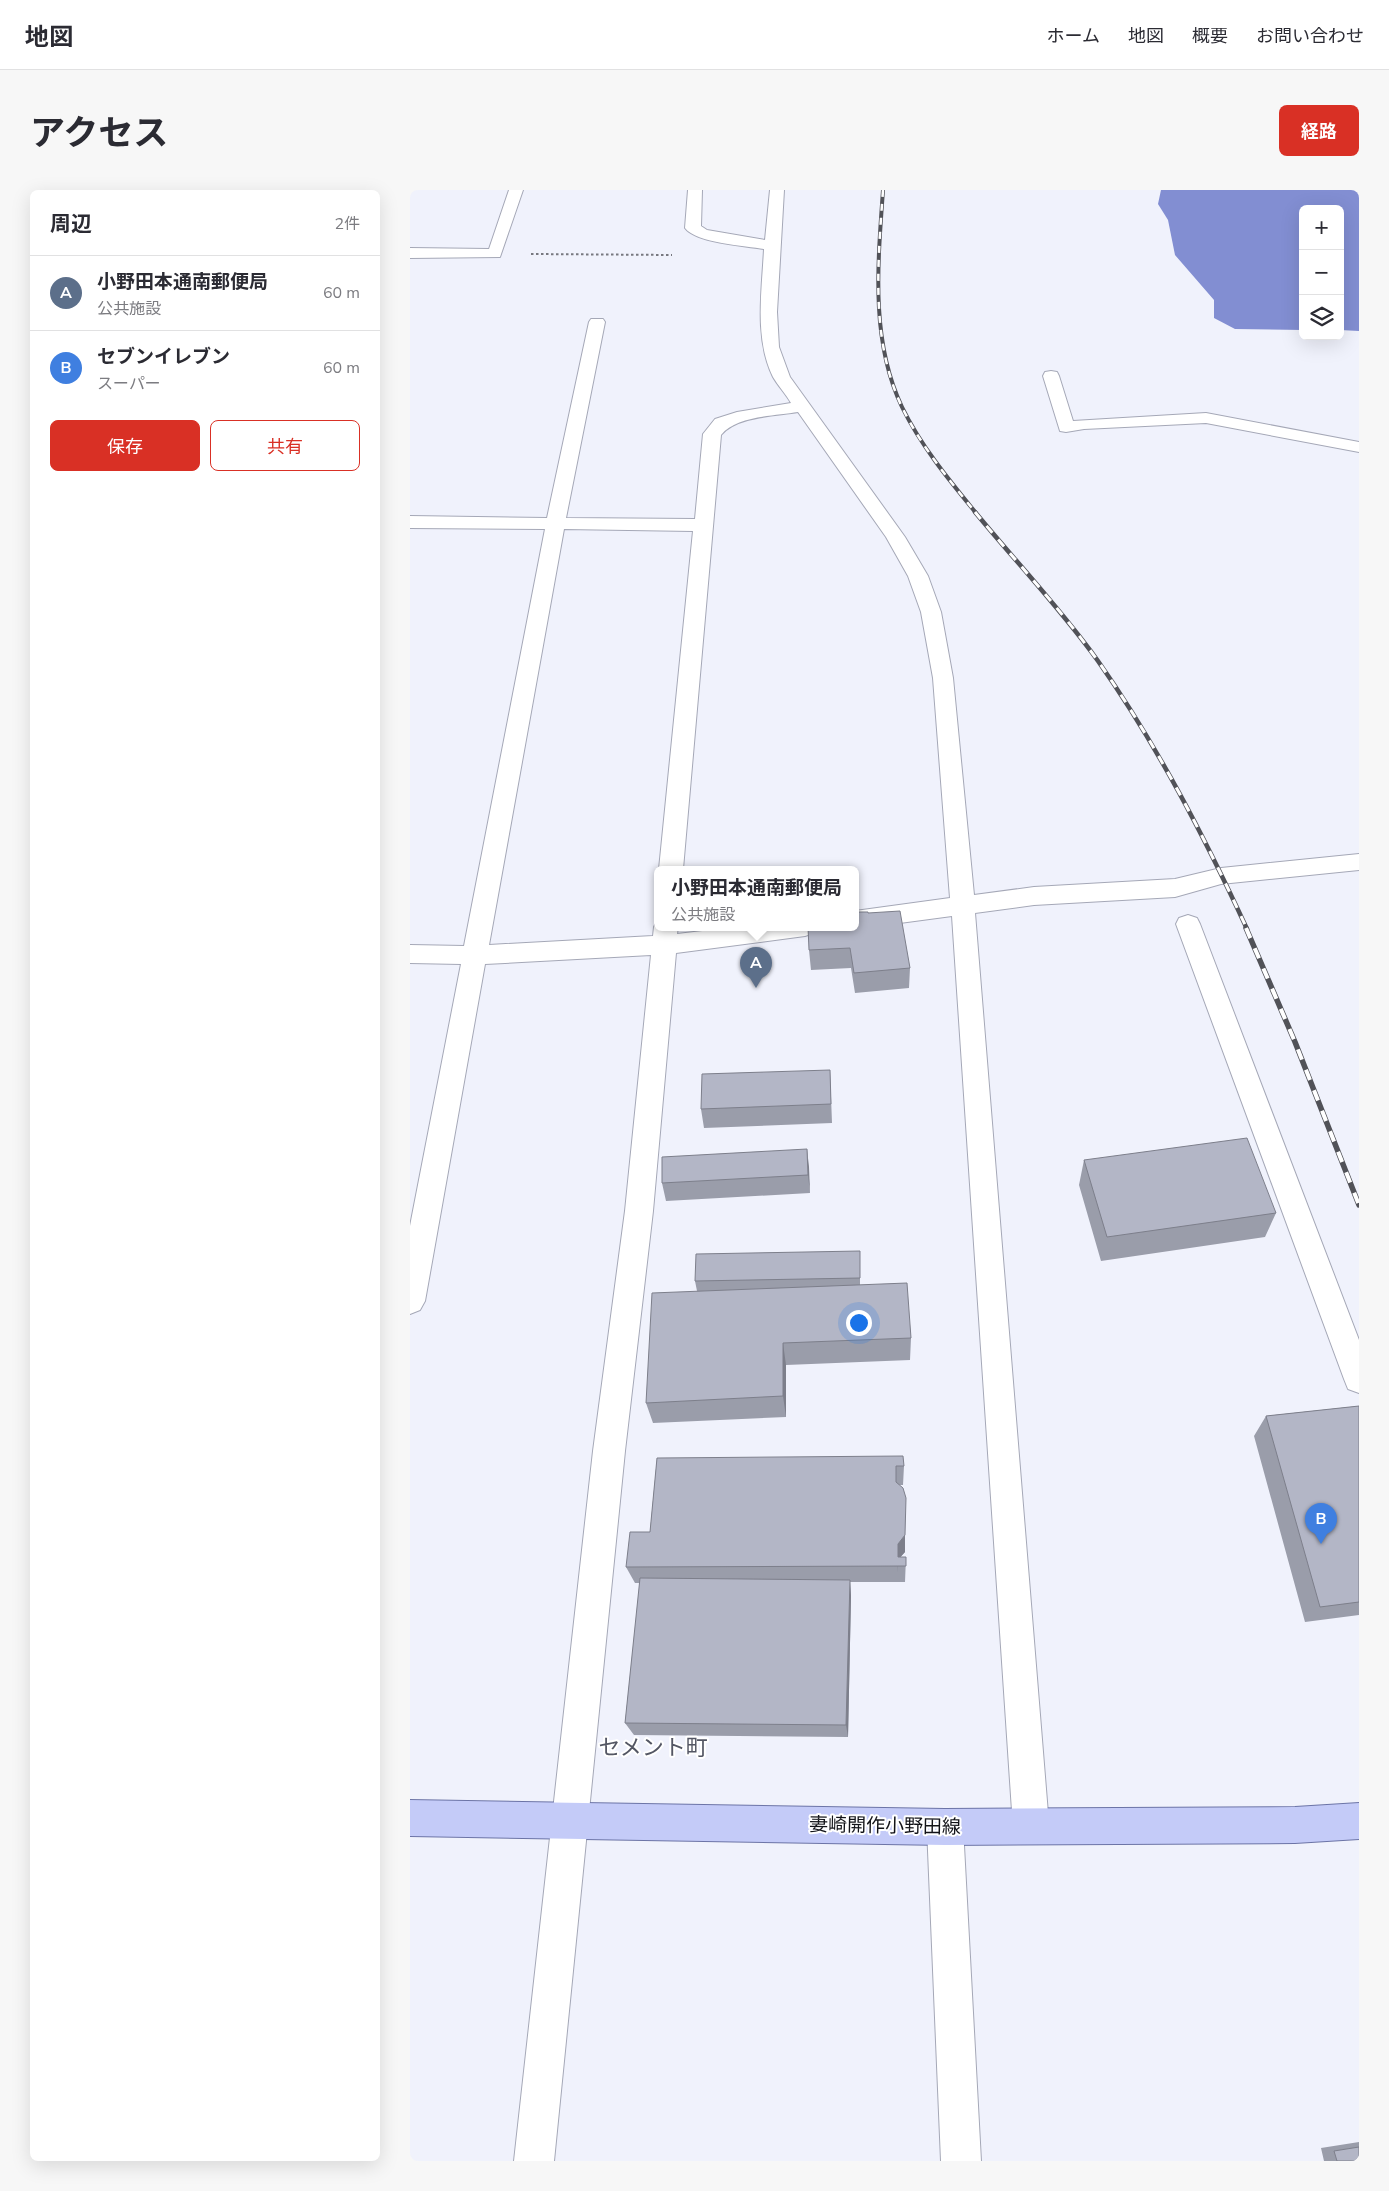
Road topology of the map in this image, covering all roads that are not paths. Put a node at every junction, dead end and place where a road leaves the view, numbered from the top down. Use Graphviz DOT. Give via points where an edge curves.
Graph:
graph roads {
  1 [pos="516,190"];
  2 [pos="695,190"];
  3 [pos="778,190"];
  4 [pos="772,246"];
  5 [pos="410,253"];
  6 [pos="597,322"];
  7 [pos="1051,376"];
  8 [pos="803,406"];
  9 [pos="1359,448"];
  10 [pos="410,522"];
  11 [pos="555,525"];
  12 [pos="704,525"];
  13 [pos="1359,862"];
  14 [pos="671,866"];
  15 [pos="963,907"];
  16 [pos="859,920"];
  17 [pos="1188,924"];
  18 [pos="743,931"];
  19 [pos="665,936"];
  20 [pos="410,954"];
  21 [pos="475,955"];
  22 [pos="410,1301"];
  23 [pos="1359,1379"];
  24 [pos="410,1818"];
  25 [pos="569,1820"];
  26 [pos="1359,1821"];
  27 [pos="1031,1826"];
  28 [pos="945,1827"];
  29 [pos="534,2161"];
  30 [pos="961,2161"];
  1 -- 5 [label="street" via="495,254"];
  2 -- 4 [label="street" via="693,228 703,234"];
  3 -- 4 [label="street"];
  4 -- 8 [label="street" via="771,347 782,377"];
  6 -- 11 [label="street"];
  7 -- 9 [label="street" via="1066,427 1206,418"];
  8 -- 12 [label="street" via="737,417 721,423 712,434"];
  8 -- 15 [label="street" via="895,536 918,576 931,612 943,678"];
  10 -- 11 [label="street"];
  11 -- 12 [label="street"];
  11 -- 21 [label="street"];
  12 -- 14 [label="street"];
  13 -- 15 [label="street" via="1221,876 1175,888 1034,896"];
  15 -- 16 [label="street"];
  15 -- 27 [label="street"];
  17 -- 23 [label="street"];
  18 -- 19 [label="street"];
  19 -- 21 [label="street"];
  19 -- 25 [label="street" via="639,1211"];
  20 -- 21 [label="street"];
  21 -- 22 [label="street"];
  24 -- 25 [label="main road, 妻崎開作小野田線"];
  25 -- 28 [label="main road, 妻崎開作小野田線"];
  25 -- 29 [label="street"];
  26 -- 27 [label="main road, 妻崎開作小野田線" via="1295,1825"];
  27 -- 28 [label="main road, 妻崎開作小野田線"];
  28 -- 30 [label="street"];
}
